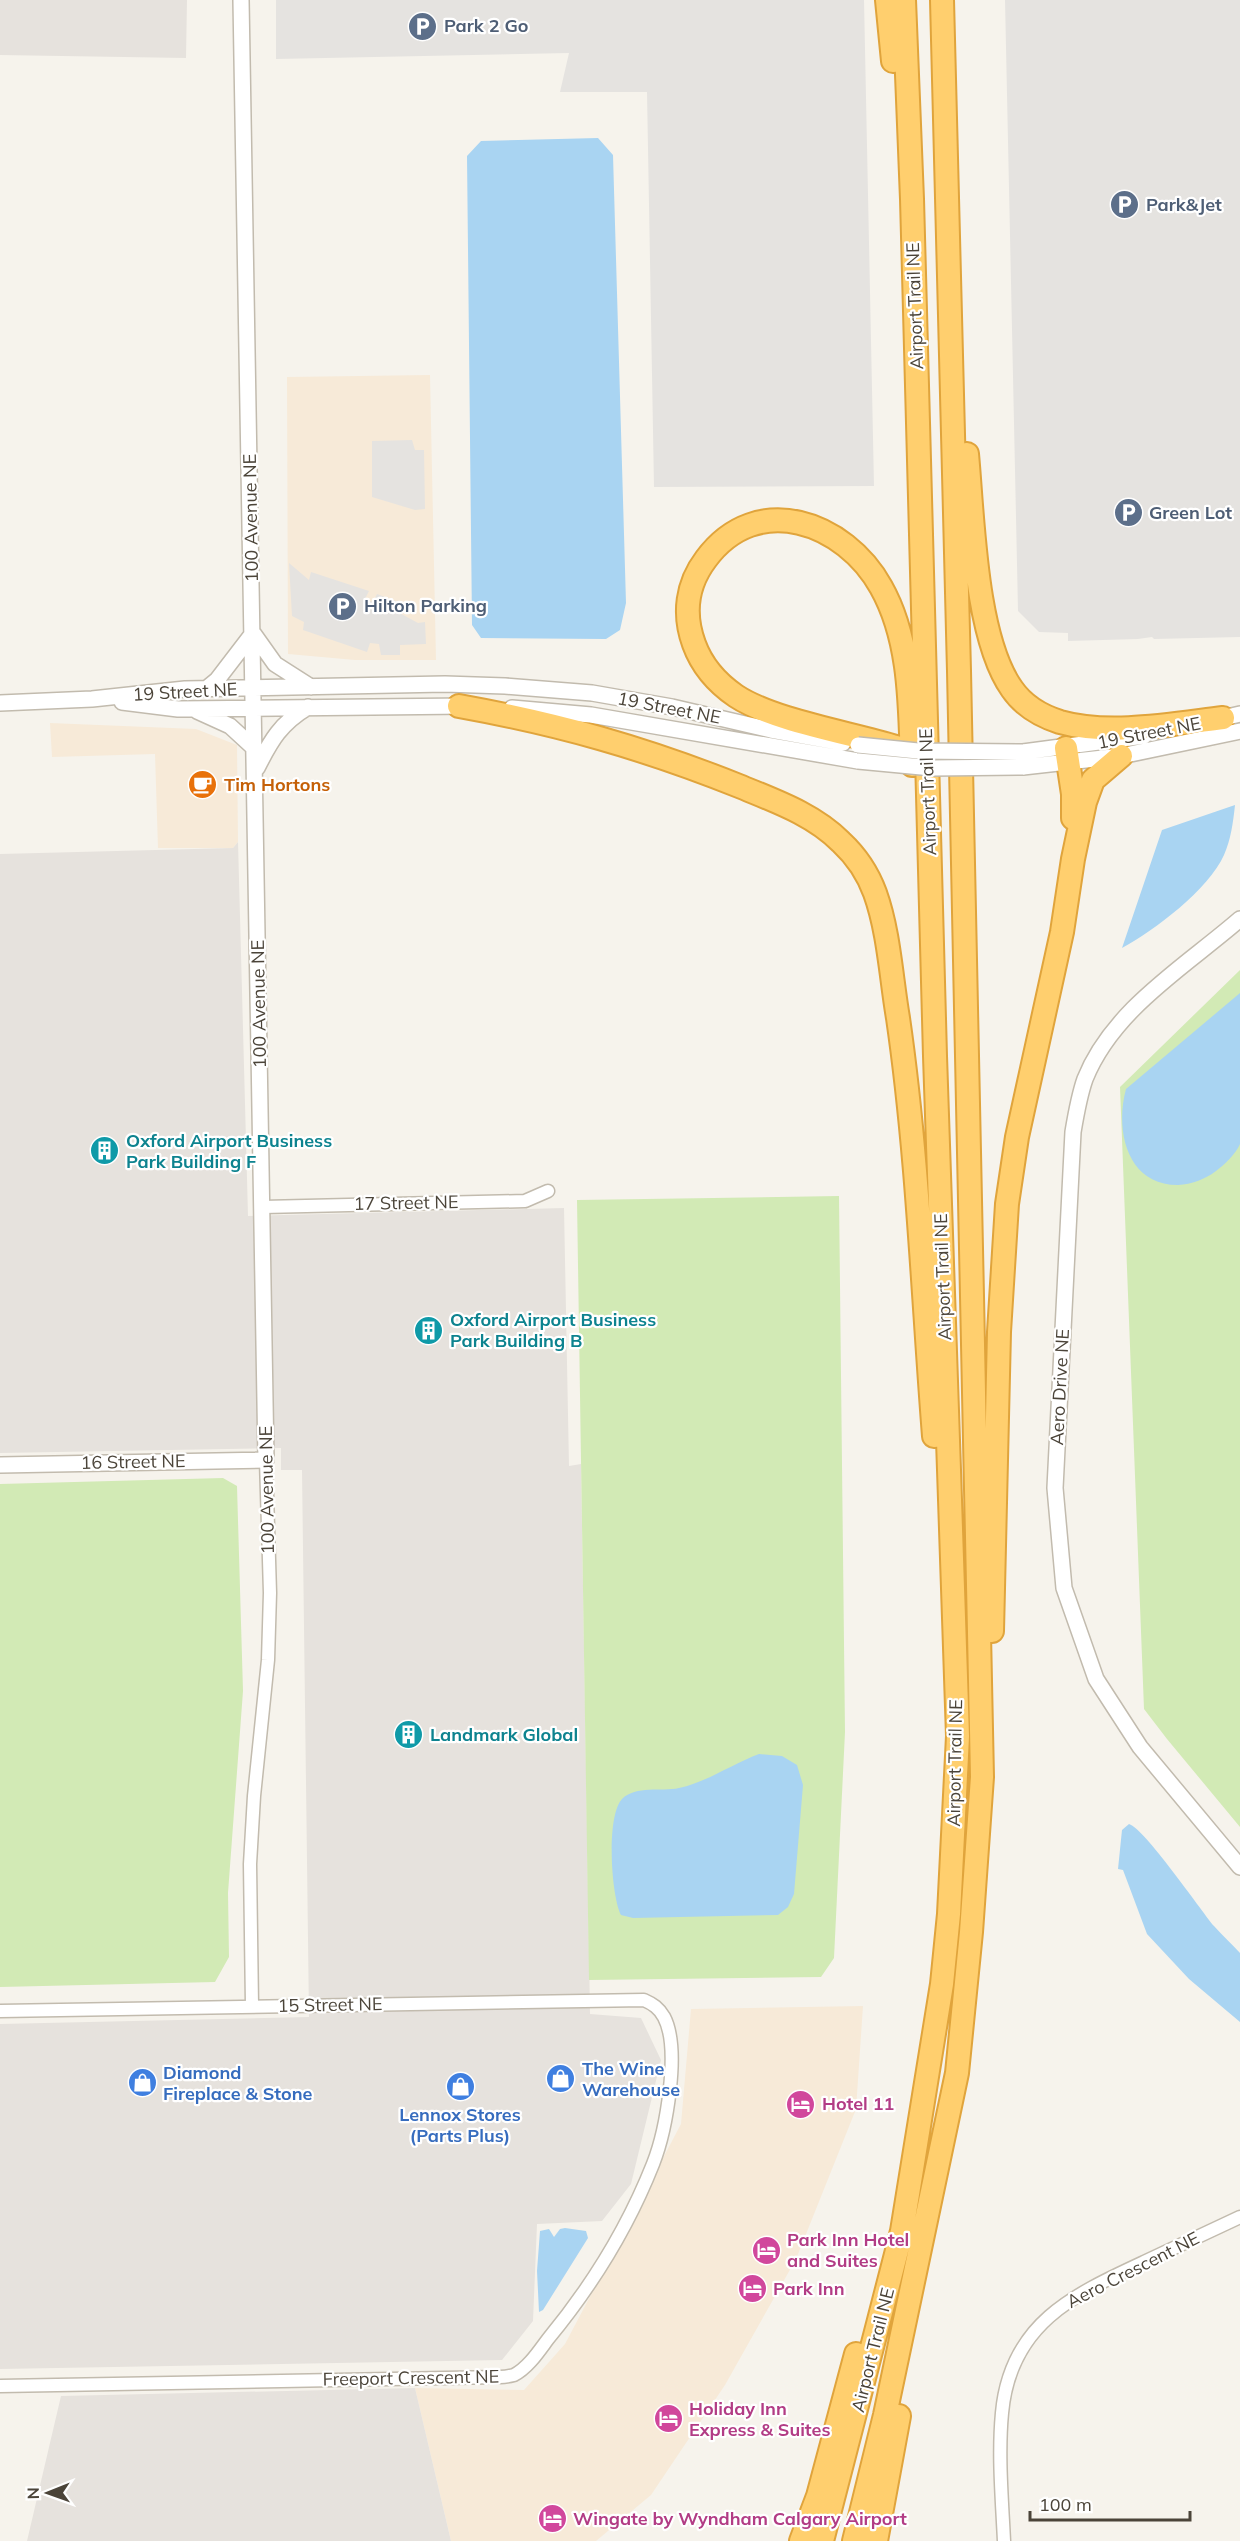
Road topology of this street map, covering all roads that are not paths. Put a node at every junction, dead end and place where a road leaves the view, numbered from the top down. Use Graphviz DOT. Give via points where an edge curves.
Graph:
graph roads {
  1 [pos="241,0"];
  2 [pos="887,0"];
  3 [pos="904,0"];
  4 [pos="942,7"];
  5 [pos="912,199"];
  6 [pos="948,304"];
  7 [pos="253,633"];
  8 [pos="312,687"];
  9 [pos="206,689"];
  10 [pos="254,689"];
  11 [pos="92,699"];
  12 [pos="0,703"];
  13 [pos="310,706"];
  14 [pos="459,706"];
  15 [pos="254,708"];
  16 [pos="192,709"];
  17 [pos="1233,727"];
  18 [pos="858,740"];
  19 [pos="255,749"];
  20 [pos="906,750"];
  21 [pos="1067,755"];
  22 [pos="1121,756"];
  23 [pos="1023,759"];
  24 [pos="256,770"];
  25 [pos="1073,859"];
  26 [pos="1240,919"];
  27 [pos="935,1056"];
  28 [pos="548,1191"];
  29 [pos="263,1207"];
  30 [pos="266,1460"];
  31 [pos="0,1465"];
  32 [pos="958,1736"];
  33 [pos="982,1777"];
  34 [pos="1240,1867"];
  35 [pos="942,1984"];
  36 [pos="252,2006"];
  37 [pos="658,2007"];
  38 [pos="0,2011"];
  39 [pos="957,2073"];
  40 [pos="1240,2217"];
  41 [pos="0,2386"];
  42 [pos="801,2541"];
  43 [pos="822,2541"];
  44 [pos="854,2541"];
  45 [pos="876,2541"];
  46 [pos="1004,2541"];
  1 -- 7 [label="street, 100 Avenue NE"];
  2 -- 5 [label="highway"];
  3 -- 5 [label="highway, Airport Trail NE"];
  4 -- 6 [label="highway, Airport Trail NE"];
  5 -- 27 [label="highway, Airport Trail NE"];
  6 -- 17 [label="highway" via="980,582 994,652 1012,690 1035,711 1080,726"];
  6 -- 33 [label="highway, Airport Trail NE"];
  7 -- 8 [label="street" via="275,664"];
  7 -- 9 [label="street"];
  7 -- 10 [label="street, 100 Avenue NE"];
  8 -- 10 [label="street, 19 Street NE"];
  8 -- 18 [label="street, 19 Street NE" via="445,684 556,689 672,707 782,732"];
  9 -- 10 [label="street, 19 Street NE"];
  9 -- 11 [label="street, 19 Street NE"];
  10 -- 15 [label="street, 100 Avenue NE"];
  11 -- 12 [label="street, 19 Street NE"];
  11 -- 16 [label="street, 19 Street NE"];
  13 -- 14 [label="street, 19 Street NE"];
  13 -- 15 [label="street, 19 Street NE"];
  13 -- 24 [label="street" via="289,718"];
  14 -- 23 [label="street, 19 Street NE, bridge" via="591,715 858,761 932,768"];
  14 -- 32 [label="highway" via="536,720 629,745 772,800 810,818 835,836 857,859 874,891 884,927 908,1105"];
  15 -- 16 [label="street, 19 Street NE"];
  15 -- 19 [label="street, 100 Avenue NE"];
  16 -- 19 [label="street" via="230,726"];
  17 -- 21 [label="street, 19 Street NE" via="1168,732"];
  17 -- 22 [label="street, 19 Street NE"];
  18 -- 20 [label="highway, bridge"];
  18 -- 27 [label="highway" via="737,696 707,670 697,652 689,624 690,587 712,550 745,526 780,520 822,529 850,549 866,567 881,586 891,611 901,639 909,689 921,946"];
  19 -- 24 [label="street, 100 Avenue NE"];
  20 -- 23 [label="street, 19 Street NE, bridge"];
  21 -- 22 [label="street, 19 Street NE"];
  21 -- 23 [label="street, 19 Street NE"];
  21 -- 25 [label="highway" via="1073,795"];
  22 -- 25 [label="highway" via="1093,780"];
  24 -- 29 [label="street, 100 Avenue NE"];
  25 -- 33 [label="highway" via="1007,1204 999,1332 994,1588"];
  26 -- 34 [label="street, Aero Drive NE" via="1114,1030 1096,1056 1077,1103 1055,1488 1064,1588 1096,1678 1140,1747"];
  27 -- 32 [label="highway, Airport Trail NE"];
  28 -- 29 [label="street, 17 Street NE" via="525,1201"];
  29 -- 30 [label="street, 100 Avenue NE"];
  30 -- 31 [label="street, 16 Street NE"];
  30 -- 36 [label="street, 100 Avenue NE" via="270,1593 250,1864"];
  32 -- 35 [label="highway, Airport Trail NE"];
  33 -- 39 [label="highway, Airport Trail NE" via="972,1932"];
  35 -- 42 [label="highway" via="898,2200 818,2496"];
  35 -- 43 [label="highway, Airport Trail NE" via="902,2231"];
  36 -- 37 [label="street, 15 Street NE" via="644,2000"];
  36 -- 38 [label="street, 15 Street NE"];
  37 -- 41 [label="street, Freeport Crescent NE" via="667,2024 671,2075 653,2163 625,2223 575,2306 531,2360 513,2375"];
  39 -- 44 [label="highway, Airport Trail NE" via="885,2415"];
  39 -- 45 [label="highway" via="936,2220"];
  40 -- 46 [label="street, Aero Crescent NE" via="1076,2295 1047,2317 1025,2344 1010,2374 1002,2411"];
}
